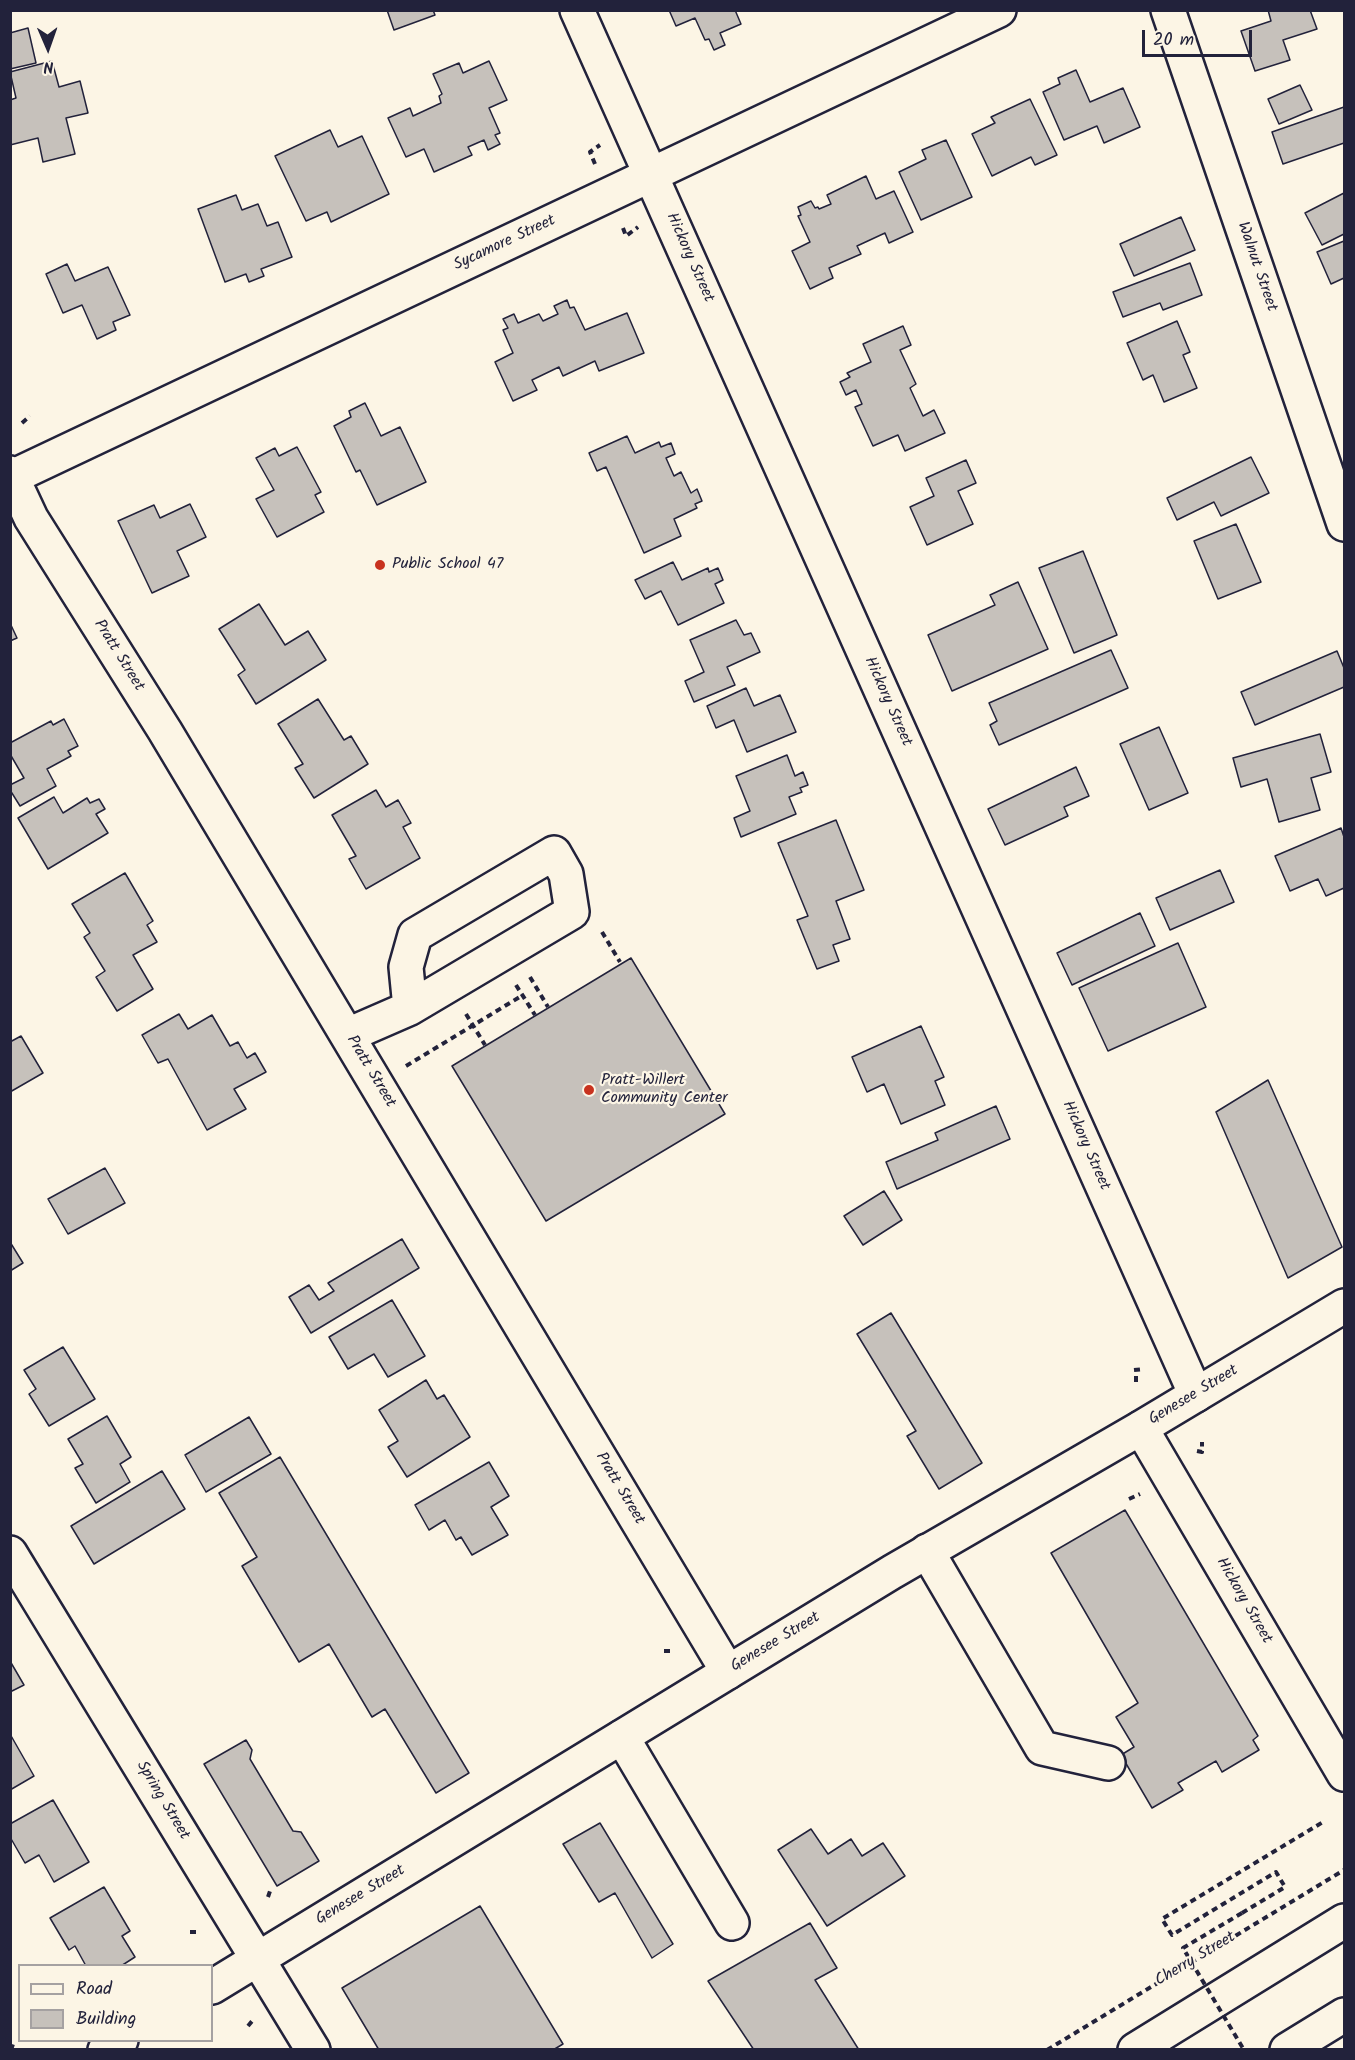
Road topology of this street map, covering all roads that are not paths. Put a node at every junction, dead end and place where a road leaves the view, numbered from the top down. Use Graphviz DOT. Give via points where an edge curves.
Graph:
graph roads {
  1 [pos="577,10"];
  2 [pos="999,10"];
  3 [pos="1168,10"];
  4 [pos="652,175"];
  5 [pos="11,476"];
  6 [pos="1344,524"];
  7 [pos="410,1008"];
  8 [pos="348,1035"];
  9 [pos="1344,1306"];
  10 [pos="1197,1395"];
  11 [pos="1141,1428"];
  12 [pos="927,1551"];
  13 [pos="10,1553"];
  14 [pos="728,1672"];
  15 [pos="622,1737"];
  16 [pos="1108,1763"];
  17 [pos="1344,1773"];
  18 [pos="1344,1921"];
  19 [pos="732,1923"];
  20 [pos="258,1959"];
  21 [pos="213,1986"];
  22 [pos="1344,2015"];
  23 [pos="313,2049"];
  24 [pos="1135,2049"];
  25 [pos="1287,2049"];
  1 -- 4 [label="main road, Hickory Street"];
  2 -- 4 [label="main road, Sycamore Street"];
  3 -- 6 [label="main road, Walnut Street"];
  4 -- 5 [label="main road, Sycamore Street"];
  4 -- 10 [label="main road, Hickory Street"];
  5 -- 8 [label="main road, Pratt Street" via="31,518"];
  7 -- 7 [label="main road" via="572,912 566,874 554,853 415,935 406,967"];
  7 -- 8 [label="main road"];
  8 -- 14 [label="main road, Pratt Street"];
  9 -- 10 [label="main road, Genesee Street"];
  10 -- 11 [label="main road, Genesee Street"];
  11 -- 12 [label="main road, Genesee Street"];
  11 -- 17 [label="main road, Hickory Street"];
  12 -- 14 [label="main road, Genesee Street"];
  12 -- 16 [label="main road" via="1042,1748"];
  13 -- 20 [label="main road, Spring Street"];
  14 -- 15 [label="main road, Genesee Street"];
  15 -- 19 [label="main road"];
  15 -- 20 [label="main road, Genesee Street"];
  18 -- 24 [label="main road"];
  20 -- 21 [label="main road, Genesee Street"];
  20 -- 23 [label="main road, Spring Street"];
  22 -- 25 [label="main road"];
}
